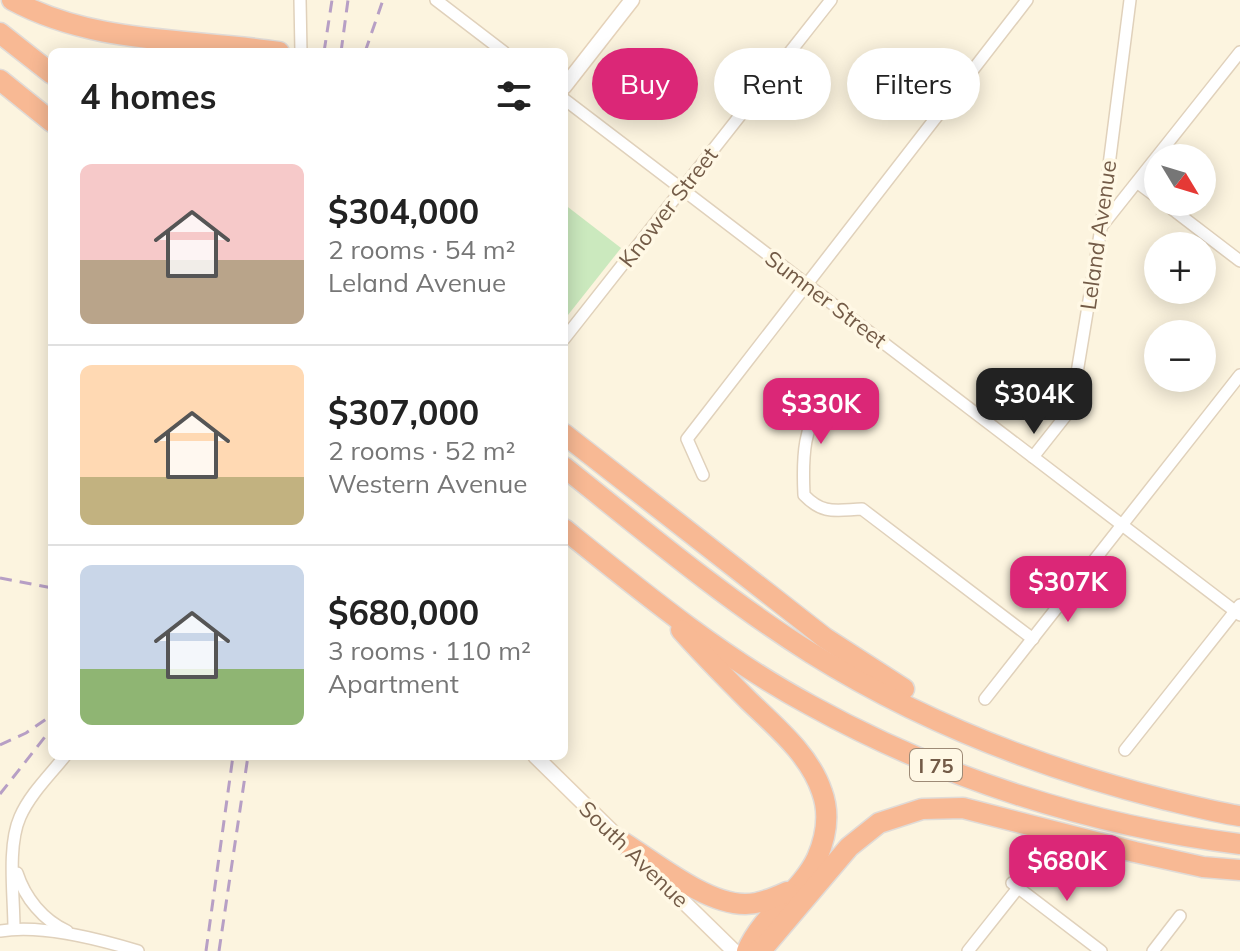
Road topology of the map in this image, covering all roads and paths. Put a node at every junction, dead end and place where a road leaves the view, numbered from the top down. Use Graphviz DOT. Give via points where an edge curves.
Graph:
graph roads {
  1 [pos="12,0"];
  2 [pos="300,0"];
  3 [pos="436,0"];
  4 [pos="632,0"];
  5 [pos="831,0"];
  6 [pos="1027,0"];
  7 [pos="1130,0"];
  8 [pos="0,33"];
  9 [pos="230,48"];
  10 [pos="301,48"];
  11 [pos="499,48"];
  12 [pos="1240,52"];
  13 [pos="48,71"];
  14 [pos="0,80"];
  15 [pos="568,82"];
  16 [pos="568,102"];
  17 [pos="48,119"];
  18 [pos="1138,183"];
  19 [pos="683,188"];
  20 [pos="1144,188"];
  21 [pos="1181,216"];
  22 [pos="1101,228"];
  23 [pos="1240,261"];
  24 [pos="806,284"];
  25 [pos="568,334"];
  26 [pos="1240,375"];
  27 [pos="825,391"];
  28 [pos="568,437"];
  29 [pos="1033,457"];
  30 [pos="568,470"];
  31 [pos="703,475"];
  32 [pos="1123,526"];
  33 [pos="568,532"];
  34 [pos="663,608"];
  35 [pos="1238,611"];
  36 [pos="1033,639"];
  37 [pos="985,699"];
  38 [pos="1125,750"];
  39 [pos="62,760"];
  40 [pos="539,760"];
  41 [pos="1053,766"];
  42 [pos="1240,816"];
  43 [pos="624,843"];
  44 [pos="1240,844"];
  45 [pos="13,856"];
  46 [pos="1240,870"];
  47 [pos="791,891"];
  48 [pos="1180,916"];
  49 [pos="14,929"];
  50 [pos="0,931"];
  51 [pos="79,936"];
  52 [pos="138,951"];
  53 [pos="734,951"];
  54 [pos="747,951"];
  55 [pos="757,951"];
  56 [pos="968,951"];
  57 [pos="1101,951"];
  58 [pos="1153,951"];
  1 -- 9 [label="highway" via="91,30"];
  2 -- 10 [label="street"];
  3 -- 11 [label="street"];
  4 -- 15 [label="street"];
  5 -- 19 [label="street, Knower Street"];
  6 -- 24 [label="street"];
  7 -- 22 [label="street, Leland Avenue"];
  8 -- 13 [label="highway"];
  12 -- 18 [label="street"];
  14 -- 17 [label="highway"];
  16 -- 19 [label="street, Sumner Street"];
  18 -- 20 [label="street"];
  18 -- 22 [label="street"];
  19 -- 24 [label="street, Sumner Street"];
  19 -- 25 [label="street, Knower Street"];
  21 -- 23 [label="street"];
  22 -- 29 [label="street, Leland Avenue" via="1071,409"];
  24 -- 29 [label="street, Sumner Street"];
  24 -- 31 [label="street" via="687,439"];
  26 -- 32 [label="street"];
  27 -- 36 [label="street" via="812,413 803,447 804,495 826,511 862,509"];
  28 -- 41 [label="highway" via="836,646 942,711"];
  29 -- 32 [label="street, Sumner Street"];
  30 -- 41 [label="highway, I 75 / I 75" via="809,651 919,711"];
  32 -- 35 [label="street, Sumner Street"];
  32 -- 36 [label="street"];
  33 -- 34 [label="highway, I 75"];
  34 -- 44 [label="highway, I 75" via="809,705 902,751 1068,810"];
  34 -- 47 [label="highway" via="787,737 822,790 824,839 816,861"];
  35 -- 38 [label="street"];
  36 -- 37 [label="street"];
  39 -- 45 [label="street" via="20,817"];
  40 -- 43 [label="street, South Avenue"];
  41 -- 42 [label="highway, I 75 / I 75"];
  43 -- 47 [label="highway" via="720,900 745,905"];
  43 -- 53 [label="street, South Avenue"];
  45 -- 49 [label="street"];
  45 -- 51 [label="street" via="33,904 57,926"];
  46 -- 55 [label="highway" via="1135,852 963,808 922,809 879,823 849,847"];
  47 -- 54 [label="highway" via="753,936"];
  48 -- 58 [label="street"];
  49 -- 50 [label="street"];
  49 -- 51 [label="street"];
  51 -- 52 [label="street"];
  56 -- 57 [label="street" via="1015,885"];
}
